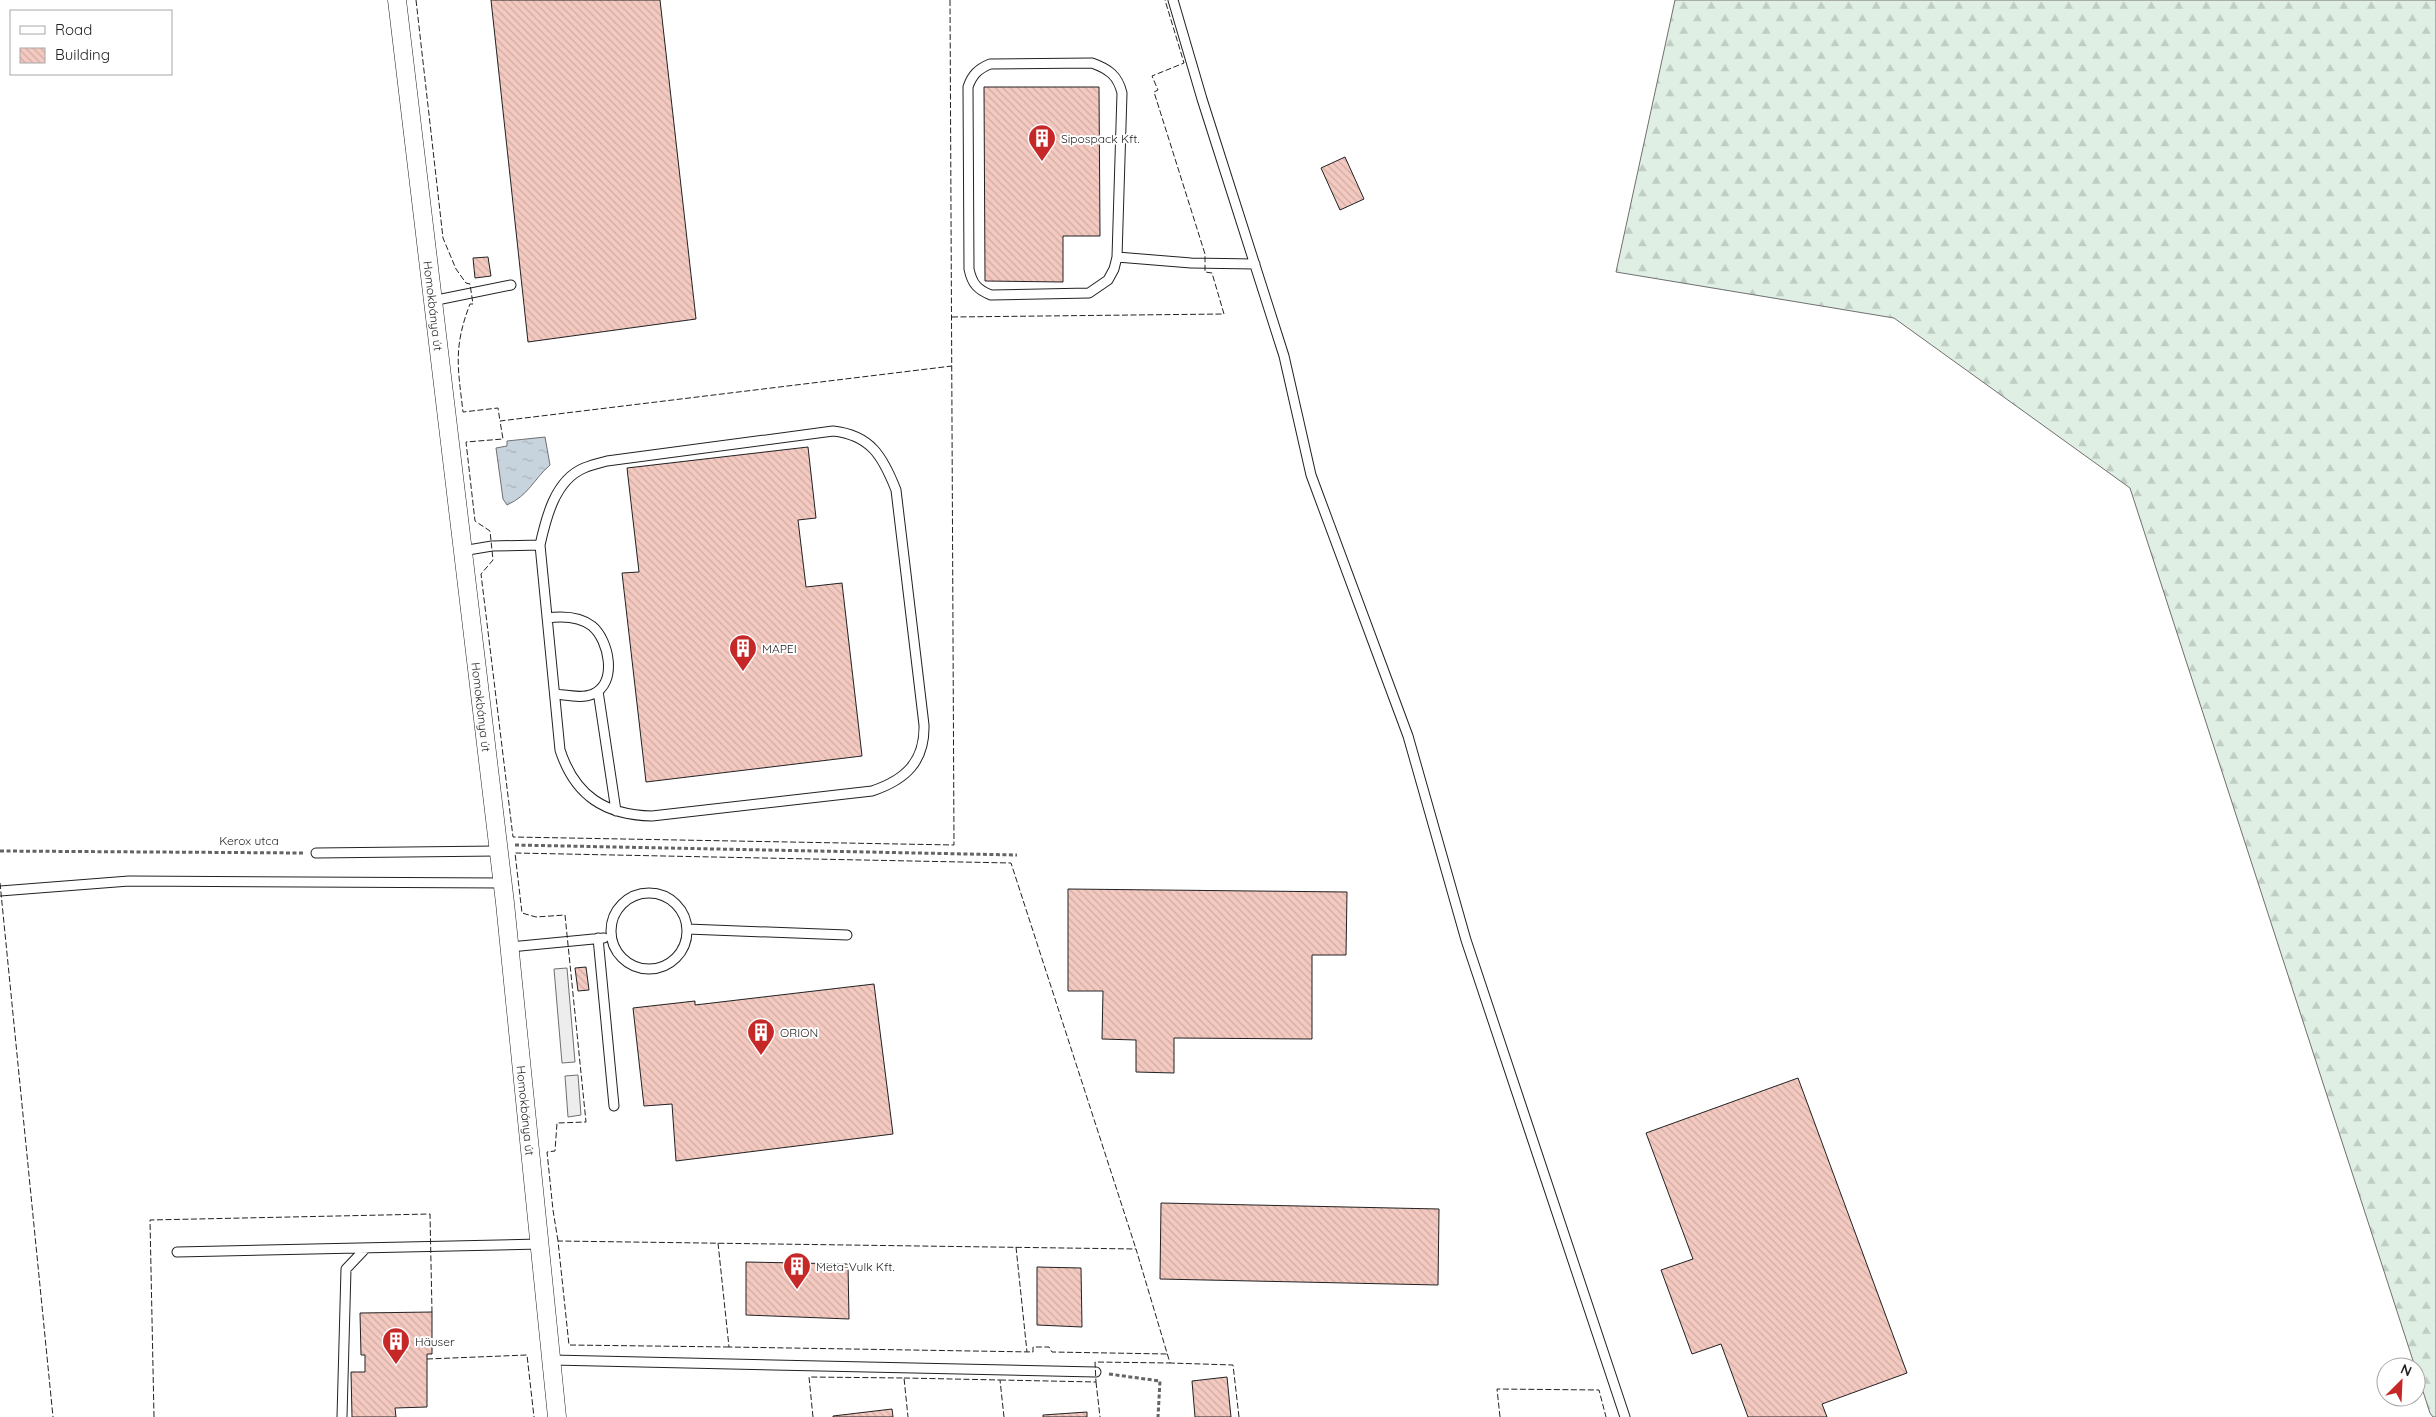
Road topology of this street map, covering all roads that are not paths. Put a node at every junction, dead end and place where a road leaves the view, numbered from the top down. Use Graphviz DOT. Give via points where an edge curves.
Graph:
graph roads {
  1 [pos="397,0"];
  2 [pos="1173,0"];
  3 [pos="1117,257"];
  4 [pos="1255,264"];
  5 [pos="511,285"];
  6 [pos="432,301"];
  7 [pos="540,545"];
  8 [pos="462,551"];
  9 [pos="547,618"];
  10 [pos="598,691"];
  11 [pos="555,694"];
  12 [pos="616,811"];
  13 [pos="497,848"];
  14 [pos="316,853"];
  15 [pos="502,883"];
  16 [pos="0,891"];
  17 [pos="687,929"];
  18 [pos="847,935"];
  19 [pos="610,937"];
  20 [pos="598,938"];
  21 [pos="510,947"];
  22 [pos="614,1106"];
  23 [pos="540,1244"];
  24 [pos="366,1248"];
  25 [pos="177,1252"];
  26 [pos="552,1360"];
  27 [pos="1096,1372"];
  28 [pos="342,1417"];
  29 [pos="557,1417"];
  30 [pos="1625,1417"];
  1 -- 6 [label="street, Homokbánya út"];
  2 -- 4 [label="lane"];
  3 -- 3 [label="lane" via="1108,280 1089,293 992,296 974,285 969,270 968,88 982,67 990,64 1092,63 1116,77 1122,94"];
  3 -- 4 [label="lane"];
  4 -- 30 [label="lane" via="1284,356 1312,475 1408,736 1466,940"];
  5 -- 6 [label="lane"];
  6 -- 8 [label="street, Homokbánya út"];
  7 -- 8 [label="lane" via="492,546"];
  7 -- 9 [label="lane"];
  7 -- 12 [label="lane" via="546,519 566,482 583,468 607,461 833,431 849,433 876,450 885,461 896,490 924,725 920,755 912,767 891,785 872,791 652,816"];
  8 -- 13 [label="street, Homokbánya út"];
  9 -- 10 [label="lane" via="564,616 579,620 591,625 600,635 609,669 607,679"];
  9 -- 11 [label="lane"];
  10 -- 11 [label="lane" via="585,696"];
  10 -- 12 [label="lane"];
  11 -- 12 [label="lane" via="560,750 566,768 585,794"];
  13 -- 14 [label="lane"];
  13 -- 15 [label="street, Homokbánya út"];
  15 -- 16 [label="lane" via="129,881"];
  15 -- 21 [label="street, Homokbánya út"];
  17 -- 18 [label="lane"];
  17 -- 19 [label="lane" via="683,948 676,958 655,969 643,969 622,958"];
  17 -- 19 [label="lane" via="683,913 676,903 654,892 642,893 631,897 617,909 610,925"];
  19 -- 20 [label="lane"];
  20 -- 21 [label="lane"];
  20 -- 22 [label="lane"];
  21 -- 23 [label="street, Homokbánya út"];
  23 -- 24 [label="lane"];
  23 -- 26 [label="street, Homokbánya út"];
  24 -- 25 [label="lane"];
  24 -- 28 [label="lane" via="346,1269"];
  26 -- 27 [label="lane"];
  26 -- 29 [label="street, Homokbánya út"];
}
